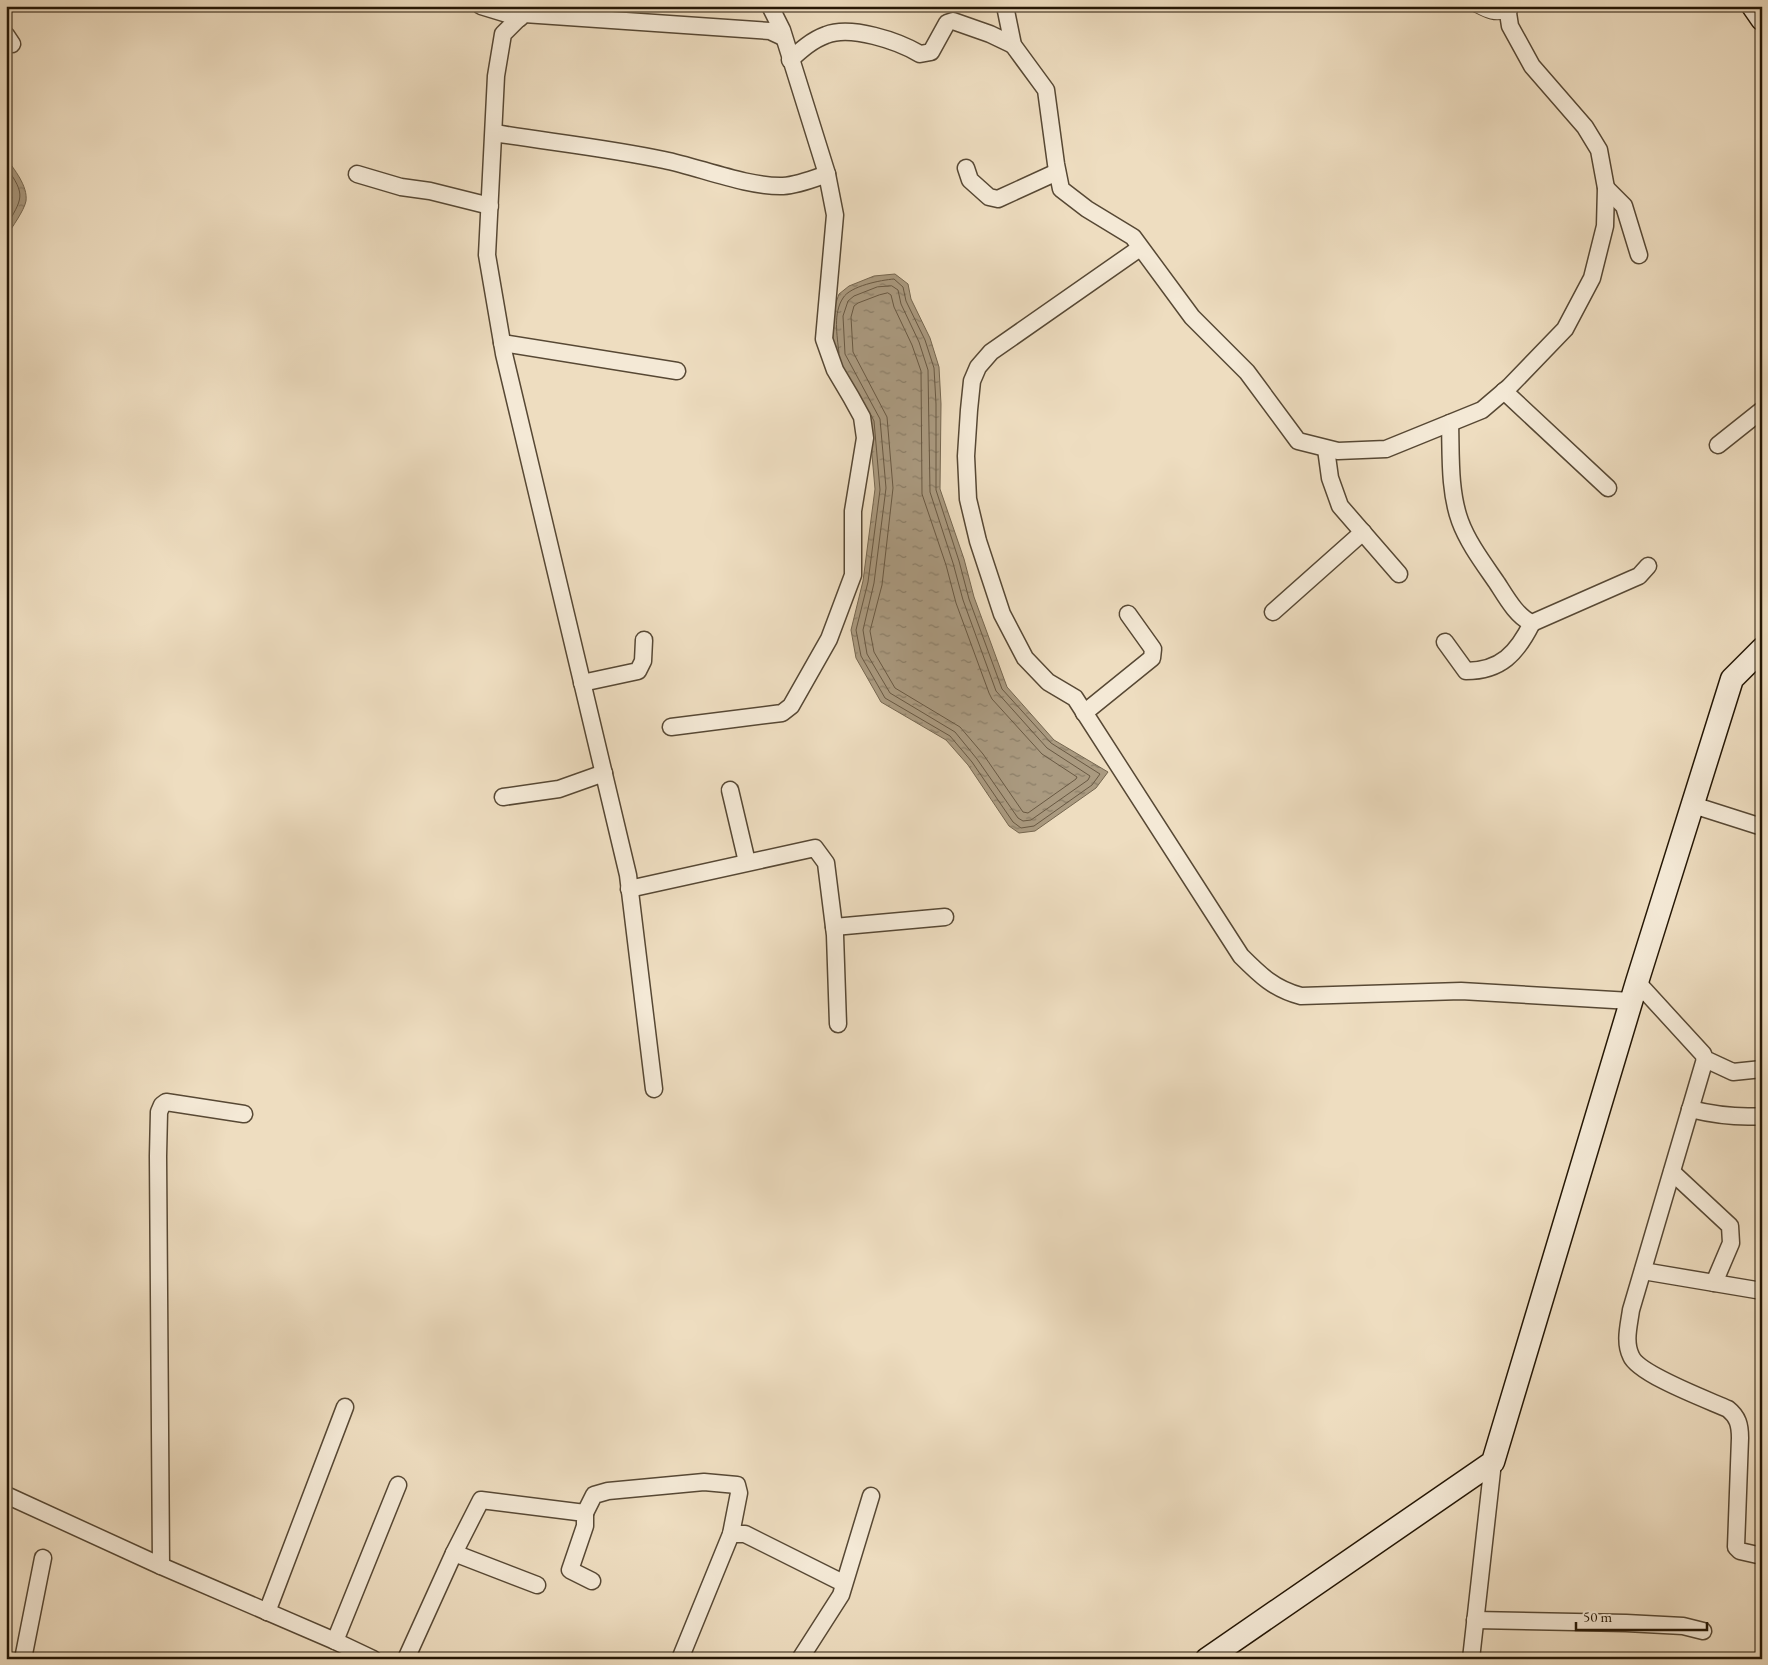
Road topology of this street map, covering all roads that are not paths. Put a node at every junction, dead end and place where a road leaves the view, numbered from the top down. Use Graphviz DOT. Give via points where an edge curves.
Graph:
graph roads {
  1 [pos="481,6"];
  2 [pos="770,6"];
  3 [pos="1004,6"];
  4 [pos="1472,6"];
  5 [pos="1753,6"];
  6 [pos="1509,9"];
  7 [pos="525,13"];
  8 [pos="1762,19"];
  9 [pos="783,37"];
  10 [pos="1013,45"];
  11 [pos="790,60"];
  12 [pos="494,133"];
  13 [pos="966,168"];
  14 [pos="1057,172"];
  15 [pos="356,174"];
  16 [pos="827,174"];
  17 [pos="1606,188"];
  18 [pos="490,206"];
  19 [pos="1140,248"];
  20 [pos="1640,255"];
  21 [pos="502,343"];
  22 [pos="677,372"];
  23 [pos="1504,391"];
  24 [pos="1762,410"];
  25 [pos="1450,422"];
  26 [pos="1718,445"];
  27 [pos="1326,448"];
  28 [pos="1608,488"];
  29 [pos="1363,532"];
  30 [pos="1648,566"];
  31 [pos="1399,574"];
  32 [pos="1273,612"];
  33 [pos="1128,614"];
  34 [pos="1532,623"];
  35 [pos="644,640"];
  36 [pos="1444,642"];
  37 [pos="1762,649"];
  38 [pos="582,683"];
  39 [pos="1084,712"];
  40 [pos="671,727"];
  41 [pos="604,773"];
  42 [pos="730,790"];
  43 [pos="503,797"];
  44 [pos="1692,805"];
  45 [pos="1762,827"];
  46 [pos="747,862"];
  47 [pos="630,889"];
  48 [pos="945,918"];
  49 [pos="834,927"];
  50 [pos="1634,992"];
  51 [pos="838,1024"];
  52 [pos="1762,1057"];
  53 [pos="1705,1059"];
  54 [pos="1756,1070"];
  55 [pos="654,1089"];
  56 [pos="1690,1109"];
  57 [pos="244,1114"];
  58 [pos="1762,1116"];
  59 [pos="1672,1172"];
  60 [pos="1643,1271"];
  61 [pos="1714,1283"];
  62 [pos="1762,1292"];
  63 [pos="345,1407"];
  64 [pos="1493,1462"];
  65 [pos="398,1485"];
  66 [pos="6,1495"];
  67 [pos="871,1496"];
  68 [pos="585,1513"];
  69 [pos="730,1534"];
  70 [pos="454,1553"];
  71 [pos="1762,1556"];
  72 [pos="43,1558"];
  73 [pos="161,1566"];
  74 [pos="592,1581"];
  75 [pos="844,1583"];
  76 [pos="538,1585"];
  77 [pos="267,1612"];
  78 [pos="1475,1620"];
  79 [pos="1703,1631"];
  80 [pos="335,1641"];
  81 [pos="23,1659"];
  82 [pos="372,1659"];
  83 [pos="406,1659"];
  84 [pos="680,1659"];
  85 [pos="800,1659"];
  86 [pos="1207,1659"];
  87 [pos="1471,1659"];
  1 -- 7 [label="street"];
  2 -- 9 [label="street"];
  3 -- 10 [label="street"];
  4 -- 6 [label="lane" via="1493,16 1501,16"];
  5 -- 8 [label="main road"];
  6 -- 17 [label="street" via="1510,26 1532,66 1585,127 1599,150"];
  7 -- 9 [label="street" via="770,31"];
  7 -- 12 [label="street" via="503,34 496,76"];
  9 -- 11 [label="street"];
  10 -- 11 [label="street" via="953,21 947,23 931,52 920,54 907,46 872,36 843,32 826,35"];
  10 -- 14 [label="street" via="1046,90"];
  11 -- 16 [label="street"];
  12 -- 16 [label="street" via="664,160 769,185 784,186"];
  12 -- 18 [label="street"];
  13 -- 14 [label="street" via="970,180 989,198 998,199"];
  14 -- 19 [label="street" via="1061,189 1133,237"];
  15 -- 18 [label="street"];
  16 -- 40 [label="street" via="835,214 824,339 834,370 855,403 865,438 853,512 853,575 829,639 791,706 782,713"];
  17 -- 20 [label="street" via="1624,206"];
  17 -- 23 [label="street" via="1605,226 1592,278 1565,329"];
  18 -- 21 [label="street" via="487,255"];
  19 -- 27 [label="street" via="1192,317 1246,372 1298,442"];
  19 -- 39 [label="street" via="990,352 972,381 966,456 968,498 1002,614 1025,658 1048,682 1075,698"];
  21 -- 22 [label="street"];
  21 -- 38 [label="street"];
  23 -- 25 [label="street" via="1482,410"];
  23 -- 28 [label="street"];
  24 -- 26 [label="street"];
  25 -- 27 [label="street" via="1386,449 1338,452"];
  25 -- 34 [label="street" via="1453,489 1460,521 1505,595 1525,620"];
  27 -- 29 [label="street" via="1330,478 1340,506"];
  29 -- 31 [label="street"];
  29 -- 32 [label="street"];
  30 -- 34 [label="street" via="1639,576"];
  33 -- 39 [label="street" via="1153,649 1152,658"];
  34 -- 36 [label="street" via="1522,643 1508,657 1479,671 1466,671"];
  35 -- 38 [label="street" via="643,661 638,671"];
  37 -- 44 [label="main road" via="1732,679"];
  38 -- 41 [label="street"];
  39 -- 50 [label="street" via="1241,956 1269,983 1285,992 1300,996"];
  41 -- 43 [label="street" via="559,789"];
  41 -- 47 [label="street"];
  42 -- 46 [label="street"];
  44 -- 45 [label="street"];
  44 -- 50 [label="main road"];
  46 -- 47 [label="street"];
  46 -- 49 [label="street" via="815,848 826,863"];
  47 -- 55 [label="street"];
  48 -- 49 [label="street"];
  49 -- 51 [label="street"];
  50 -- 53 [label="street"];
  50 -- 64 [label="main road"];
  52 -- 54 [label="street"];
  53 -- 54 [label="street" via="1733,1072"];
  53 -- 56 [label="street"];
  56 -- 58 [label="street" via="1718,1116"];
  56 -- 59 [label="street"];
  57 -- 73 [label="street" via="166,1102 159,1112"];
  59 -- 60 [label="street"];
  59 -- 61 [label="street" via="1730,1226 1731,1243"];
  60 -- 61 [label="street"];
  60 -- 71 [label="street" via="1628,1331 1631,1358 1655,1376 1728,1409 1737,1419 1740,1438 1736,1548"];
  61 -- 62 [label="street"];
  63 -- 77 [label="street"];
  64 -- 78 [label="street"];
  64 -- 86 [label="main road"];
  65 -- 80 [label="street"];
  66 -- 73 [label="street"];
  67 -- 75 [label="street"];
  68 -- 69 [label="street" via="594,1495 608,1491 704,1482 737,1485"];
  68 -- 70 [label="street" via="481,1500"];
  68 -- 74 [label="street" via="585,1526 570,1570"];
  69 -- 75 [label="street" via="745,1534"];
  69 -- 84 [label="street"];
  70 -- 76 [label="street"];
  70 -- 83 [label="street"];
  72 -- 81 [label="street"];
  73 -- 77 [label="street"];
  75 -- 85 [label="street" via="841,1595"];
  77 -- 80 [label="street"];
  78 -- 79 [label="street" via="1626,1623 1683,1626"];
  78 -- 87 [label="street"];
  80 -- 82 [label="street"];
}
